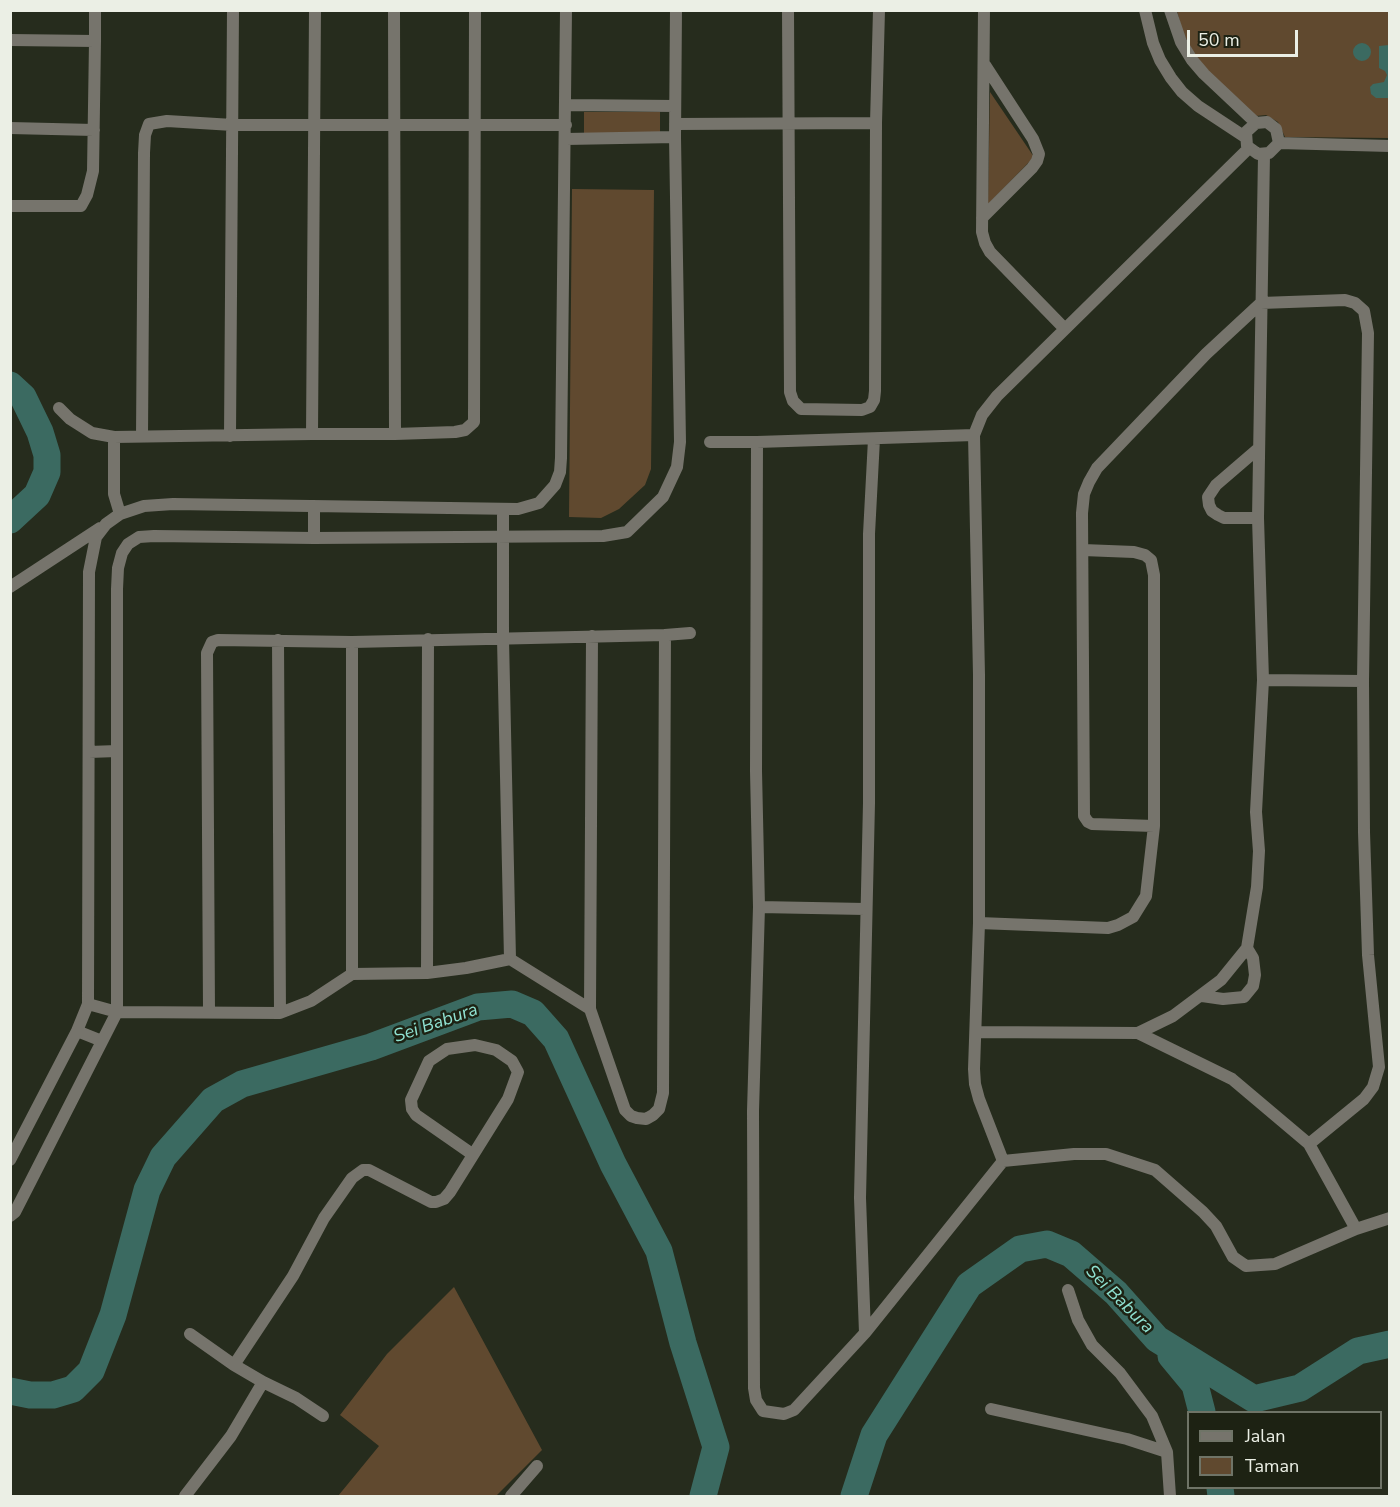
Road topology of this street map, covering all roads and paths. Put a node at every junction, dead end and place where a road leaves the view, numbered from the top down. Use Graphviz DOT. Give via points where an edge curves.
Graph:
graph roads {
  1 [pos="95,10"];
  2 [pos="233,10"];
  3 [pos="315,10"];
  4 [pos="394,10"];
  5 [pos="475,10"];
  6 [pos="566,10"];
  7 [pos="676,10"];
  8 [pos="788,10"];
  9 [pos="879,10"];
  10 [pos="984,10"];
  11 [pos="1145,10"];
  12 [pos="1170,10"];
  13 [pos="10,40"];
  14 [pos="95,41"];
  15 [pos="985,65"];
  16 [pos="566,105"];
  17 [pos="675,106"];
  18 [pos="876,123"];
  19 [pos="1256,123"];
  20 [pos="315,124"];
  21 [pos="393,124"];
  22 [pos="675,124"];
  23 [pos="788,124"];
  24 [pos="233,125"];
  25 [pos="474,125"];
  26 [pos="566,126"];
  27 [pos="10,128"];
  28 [pos="94,130"];
  29 [pos="675,137"];
  30 [pos="566,139"];
  31 [pos="1247,143"];
  32 [pos="1279,143"];
  33 [pos="1389,146"];
  34 [pos="1264,155"];
  35 [pos="10,206"];
  36 [pos="982,218"];
  37 [pos="1261,303"];
  38 [pos="1064,328"];
  39 [pos="59,408"];
  40 [pos="471,426"];
  41 [pos="395,434"];
  42 [pos="312,435"];
  43 [pos="974,435"];
  44 [pos="142,436"];
  45 [pos="230,436"];
  46 [pos="114,437"];
  47 [pos="874,439"];
  48 [pos="471,441"];
  49 [pos="710,442"];
  50 [pos="758,442"];
  51 [pos="1259,448"];
  52 [pos="314,506"];
  53 [pos="503,509"];
  54 [pos="120,514"];
  55 [pos="1258,518"];
  56 [pos="106,524"];
  57 [pos="504,536"];
  58 [pos="314,538"];
  59 [pos="1083,550"];
  60 [pos="10,587"];
  61 [pos="690,633"];
  62 [pos="664,635"];
  63 [pos="592,636"];
  64 [pos="428,639"];
  65 [pos="503,639"];
  66 [pos="278,640"];
  67 [pos="352,642"];
  68 [pos="1263,680"];
  69 [pos="1364,681"];
  70 [pos="117,751"];
  71 [pos="89,752"];
  72 [pos="1154,826"];
  73 [pos="759,907"];
  74 [pos="865,909"];
  75 [pos="979,923"];
  76 [pos="1247,948"];
  77 [pos="510,959"];
  78 [pos="427,973"];
  79 [pos="352,974"];
  80 [pos="1202,996"];
  81 [pos="88,1004"];
  82 [pos="590,1009"];
  83 [pos="117,1012"];
  84 [pos="209,1012"];
  85 [pos="279,1013"];
  86 [pos="77,1030"];
  87 [pos="976,1032"];
  88 [pos="1138,1033"];
  89 [pos="102,1041"];
  90 [pos="1310,1144"];
  91 [pos="472,1154"];
  92 [pos="10,1160"];
  93 [pos="1003,1161"];
  94 [pos="12,1213"];
  95 [pos="1389,1218"];
  96 [pos="1356,1229"];
  97 [pos="1068,1290"];
  98 [pos="865,1333"];
  99 [pos="190,1334"];
  100 [pos="234,1365"];
  101 [pos="263,1382"];
  102 [pos="991,1409"];
  103 [pos="323,1416"];
  104 [pos="1167,1452"];
  105 [pos="537,1466"];
  106 [pos="184,1497"];
  107 [pos="511,1497"];
  108 [pos="1170,1497"];
  1 -- 14 [label="street"];
  2 -- 24 [label="street"];
  3 -- 20 [label="street"];
  4 -- 21 [label="street"];
  5 -- 25 [label="street"];
  6 -- 16 [label="street"];
  7 -- 17 [label="street"];
  8 -- 23 [label="street"];
  9 -- 18 [label="street"];
  10 -- 15 [label="street"];
  11 -- 31 [label="street" via="1160,60 1177,85"];
  12 -- 19 [label="street" via="1192,60"];
  13 -- 14 [label="street"];
  14 -- 28 [label="street"];
  15 -- 36 [label="street"];
  15 -- 36 [label="street" via="1039,154 1032,168"];
  16 -- 17 [label="street"];
  16 -- 26 [label="street"];
  17 -- 22 [label="street"];
  18 -- 23 [label="street"];
  18 -- 23 [label="street" via="875,392 870,407 862,410 807,410 797,407 790,392"];
  19 -- 31 [label="street" via="1248,128"];
  19 -- 32 [label="street" via="1272,124"];
  20 -- 21 [label="street"];
  20 -- 24 [label="street"];
  20 -- 42 [label="street"];
  21 -- 25 [label="street"];
  21 -- 41 [label="street"];
  22 -- 23 [label="street"];
  22 -- 29 [label="street"];
  24 -- 44 [label="street" via="157,122 149,124 145,135"];
  24 -- 45 [label="street"];
  25 -- 26 [label="street"];
  25 -- 40 [label="street"];
  26 -- 30 [label="street"];
  27 -- 28 [label="street"];
  28 -- 35 [label="street" via="93,171 81,206"];
  29 -- 30 [label="street"];
  29 -- 57 [label="street" via="681,442 678,467 663,497 627,532 603,536"];
  30 -- 53 [label="street" via="560,472 555,485 539,503 528,508"];
  31 -- 34 [label="street"];
  31 -- 38 [label="street"];
  32 -- 33 [label="street"];
  32 -- 34 [label="street"];
  34 -- 37 [label="street"];
  36 -- 38 [label="street" via="982,232 990,252"];
  37 -- 51 [label="street"];
  37 -- 59 [label="street" via="1206,354 1097,468 1084,494"];
  37 -- 69 [label="street" via="1345,300 1355,303 1367,320"];
  38 -- 43 [label="street" via="997,396 982,415"];
  39 -- 46 [label="street" via="92,433"];
  40 -- 41 [label="street" via="455,432"];
  40 -- 48 [label="street"];
  41 -- 42 [label="street"];
  42 -- 45 [label="street"];
  43 -- 47 [label="street"];
  43 -- 75 [label="street"];
  44 -- 45 [label="street"];
  44 -- 46 [label="street"];
  46 -- 54 [label="street" via="114,494"];
  47 -- 50 [label="street"];
  47 -- 74 [label="street" via="869,534"];
  49 -- 50 [label="street"];
  50 -- 73 [label="street"];
  51 -- 55 [label="street"];
  51 -- 55 [label="street" via="1216,485 1208,497 1212,511 1224,518"];
  52 -- 53 [label="street"];
  52 -- 54 [label="street" via="173,504 144,506"];
  52 -- 58 [label="street"];
  53 -- 57 [label="street"];
  54 -- 56 [label="street"];
  55 -- 68 [label="street"];
  56 -- 60 [label="street"];
  56 -- 71 [label="street" via="96,537 89,572"];
  57 -- 58 [label="street"];
  57 -- 65 [label="street"];
  58 -- 70 [label="street" via="154,536 139,537 128,544 118,568"];
  59 -- 72 [label="street" via="1134,552 1151,560"];
  59 -- 72 [label="street" via="1084,816 1092,824"];
  61 -- 62 [label="street"];
  62 -- 63 [label="street"];
  62 -- 82 [label="street" via="663,1093 659,1109 646,1119 631,1116 625,1110"];
  63 -- 65 [label="street"];
  63 -- 82 [label="street"];
  64 -- 65 [label="street"];
  64 -- 67 [label="street"];
  64 -- 78 [label="street"];
  65 -- 77 [label="street"];
  66 -- 67 [label="street"];
  66 -- 84 [label="street" via="218,639 207,653"];
  66 -- 85 [label="street"];
  67 -- 79 [label="street"];
  68 -- 69 [label="street"];
  68 -- 76 [label="street" via="1257,887"];
  69 -- 90 [label="street" via="1368,955 1379,1067 1364,1099"];
  70 -- 71 [label="street"];
  70 -- 83 [label="street"];
  71 -- 81 [label="street"];
  72 -- 75 [label="street" via="1146,896 1127,921 1108,928"];
  73 -- 74 [label="street"];
  73 -- 98 [label="street" via="753,1157 754,1388 760,1407 778,1414 794,1410"];
  74 -- 98 [label="street" via="860,1198"];
  75 -- 87 [label="street"];
  76 -- 80 [label="street"];
  76 -- 80 [label="street" via="1255,975 1253,986 1244,997"];
  77 -- 78 [label="street"];
  77 -- 82 [label="street"];
  78 -- 79 [label="street"];
  79 -- 85 [label="street" via="311,1001"];
  80 -- 88 [label="street"];
  81 -- 83 [label="street"];
  81 -- 86 [label="street"];
  83 -- 84 [label="street"];
  83 -- 89 [label="street"];
  84 -- 85 [label="street"];
  86 -- 89 [label="street"];
  86 -- 92 [label="street"];
  87 -- 88 [label="street"];
  87 -- 93 [label="street" via="975,1084"];
  88 -- 90 [label="street" via="1232,1079"];
  89 -- 94 [label="street"];
  90 -- 96 [label="street"];
  91 -- 91 [label="street" via="508,1099 518,1072 512,1060 496,1050 475,1045 447,1049 429,1061 411,1100 416,1115"];
  91 -- 100 [label="street" via="450,1192 436,1202 369,1170 352,1178"];
  93 -- 96 [label="street" via="1106,1154 1155,1170 1203,1212 1216,1226 1233,1257 1246,1266 1275,1264"];
  93 -- 98 [label="street"];
  95 -- 96 [label="street"];
  97 -- 104 [label="street" via="1092,1345 1120,1373 1152,1416"];
  99 -- 100 [label="street"];
  100 -- 101 [label="street"];
  101 -- 103 [label="street"];
  101 -- 106 [label="street" via="231,1436"];
  102 -- 104 [label="street" via="1127,1439"];
  104 -- 108 [label="street"];
  105 -- 107 [label="street"];
}
